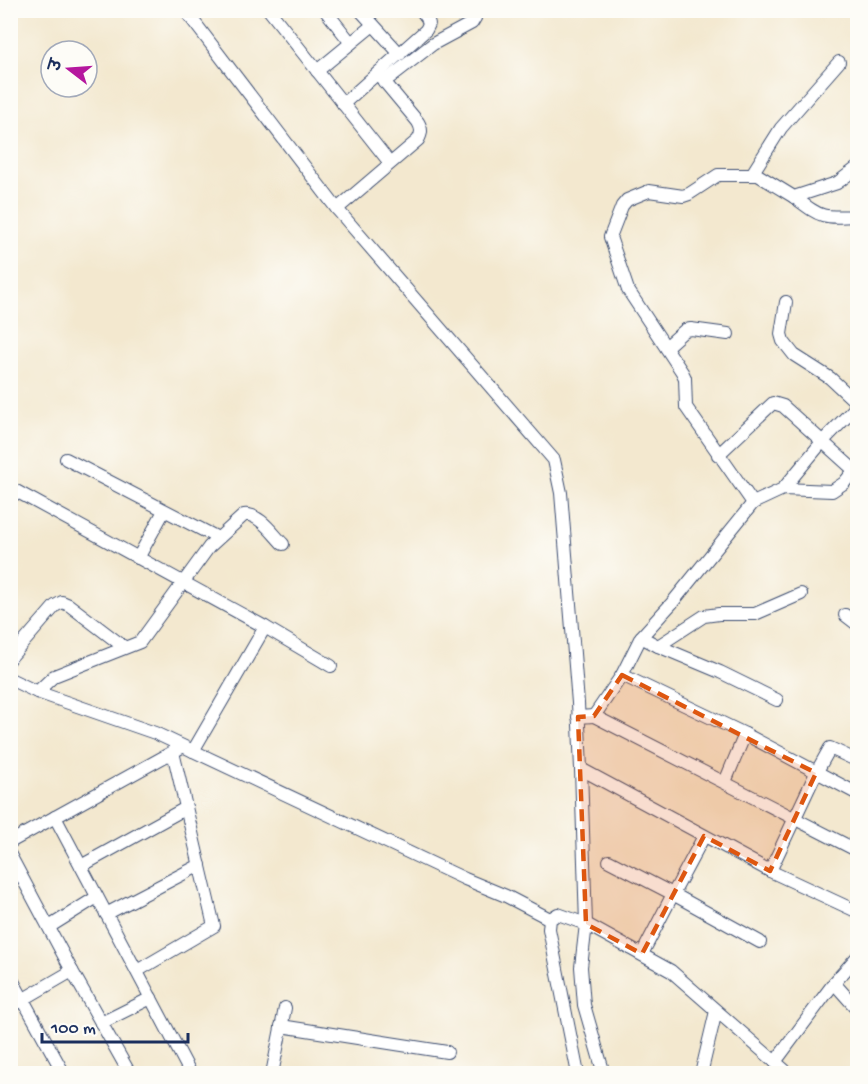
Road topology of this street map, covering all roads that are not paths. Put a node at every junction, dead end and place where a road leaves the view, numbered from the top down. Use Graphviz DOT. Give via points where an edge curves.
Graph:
graph roads {
  1 [pos="185,10"];
  2 [pos="269,10"];
  3 [pos="325,10"];
  4 [pos="360,10"];
  5 [pos="421,10"];
  6 [pos="474,10"];
  7 [pos="373,25"];
  8 [pos="351,43"];
  9 [pos="400,54"];
  10 [pos="839,62"];
  11 [pos="317,71"];
  12 [pos="381,78"];
  13 [pos="343,104"];
  14 [pos="390,163"];
  15 [pos="858,167"];
  16 [pos="752,174"];
  17 [pos="794,197"];
  18 [pos="337,209"];
  19 [pos="858,216"];
  20 [pos="786,302"];
  21 [pos="728,334"];
  22 [pos="666,347"];
  23 [pos="858,405"];
  24 [pos="822,442"];
  25 [pos="718,455"];
  26 [pos="66,459"];
  27 [pos="856,468"];
  28 [pos="783,489"];
  29 [pos="16,491"];
  30 [pos="753,503"];
  31 [pos="164,511"];
  32 [pos="218,538"];
  33 [pos="283,544"];
  34 [pos="138,558"];
  35 [pos="183,583"];
  36 [pos="801,594"];
  37 [pos="845,615"];
  38 [pos="858,625"];
  39 [pos="265,627"];
  40 [pos="641,637"];
  41 [pos="658,646"];
  42 [pos="124,647"];
  43 [pos="10,658"];
  44 [pos="331,666"];
  45 [pos="622,675"];
  46 [pos="10,679"];
  47 [pos="37,692"];
  48 [pos="777,700"];
  49 [pos="594,716"];
  50 [pos="578,717"];
  51 [pos="745,734"];
  52 [pos="183,750"];
  53 [pos="858,761"];
  54 [pos="580,769"];
  55 [pos="816,773"];
  56 [pos="725,782"];
  57 [pos="858,794"];
  58 [pos="186,808"];
  59 [pos="55,818"];
  60 [pos="794,820"];
  61 [pos="704,836"];
  62 [pos="10,842"];
  63 [pos="856,847"];
  64 [pos="10,855"];
  65 [pos="609,861"];
  66 [pos="200,865"];
  67 [pos="81,866"];
  68 [pos="770,871"];
  69 [pos="673,894"];
  70 [pos="97,897"];
  71 [pos="856,911"];
  72 [pos="106,914"];
  73 [pos="559,917"];
  74 [pos="586,924"];
  75 [pos="49,927"];
  76 [pos="760,942"];
  77 [pos="642,954"];
  78 [pos="858,956"];
  79 [pos="72,971"];
  80 [pos="137,971"];
  81 [pos="10,976"];
  82 [pos="834,983"];
  83 [pos="151,998"];
  84 [pos="23,1000"];
  85 [pos="10,1007"];
  86 [pos="285,1008"];
  87 [pos="858,1010"];
  88 [pos="716,1011"];
  89 [pos="101,1023"];
  90 [pos="281,1026"];
  91 [pos="447,1052"];
  92 [pos="776,1062"];
  93 [pos="273,1073"];
  94 [pos="64,1074"];
  95 [pos="130,1074"];
  96 [pos="191,1074"];
  97 [pos="578,1074"];
  98 [pos="604,1074"];
  99 [pos="701,1074"];
  100 [pos="789,1074"];
  1 -- 18 [label="street"];
  2 -- 11 [label="street"];
  3 -- 8 [label="street"];
  4 -- 7 [label="street"];
  5 -- 9 [label="street" via="429,24"];
  6 -- 12 [label="street" via="472,23"];
  7 -- 8 [label="street"];
  7 -- 9 [label="street"];
  8 -- 11 [label="street"];
  9 -- 12 [label="street"];
  10 -- 16 [label="street" via="781,128"];
  11 -- 13 [label="street"];
  12 -- 13 [label="street"];
  12 -- 14 [label="street" via="422,128 418,140"];
  13 -- 14 [label="street"];
  14 -- 18 [label="street"];
  15 -- 17 [label="street" via="837,183"];
  16 -- 17 [label="street"];
  16 -- 22 [label="street" via="718,175 682,195 649,191 622,206 610,237 628,290"];
  17 -- 19 [label="street" via="825,217"];
  18 -- 50 [label="street" via="554,460 561,493"];
  20 -- 23 [label="street" via="783,341 794,355 824,374"];
  21 -- 22 [label="street" via="685,330"];
  22 -- 25 [label="street" via="685,378 686,407"];
  23 -- 24 [label="street"];
  24 -- 25 [label="street" via="783,406 773,403"];
  24 -- 27 [label="street"];
  24 -- 28 [label="street"];
  25 -- 30 [label="street"];
  26 -- 31 [label="street"];
  27 -- 28 [label="street" via="832,491"];
  28 -- 30 [label="street"];
  29 -- 34 [label="street"];
  30 -- 40 [label="street"];
  31 -- 32 [label="street"];
  31 -- 34 [label="street"];
  32 -- 33 [label="street" via="250,514"];
  32 -- 35 [label="street"];
  34 -- 35 [label="street"];
  35 -- 39 [label="street"];
  35 -- 42 [label="street" via="140,642"];
  36 -- 41 [label="street" via="755,614 704,616"];
  37 -- 38 [label="street"];
  39 -- 44 [label="street"];
  39 -- 52 [label="street"];
  40 -- 41 [label="street"];
  40 -- 45 [label="street"];
  41 -- 48 [label="street"];
  42 -- 43 [label="street" via="62,602"];
  42 -- 47 [label="street" via="54,676"];
  45 -- 49 [label="street"];
  45 -- 51 [label="street"];
  46 -- 47 [label="street"];
  47 -- 52 [label="street" via="155,734"];
  49 -- 50 [label="street"];
  49 -- 56 [label="street"];
  50 -- 54 [label="street"];
  51 -- 55 [label="street"];
  51 -- 56 [label="street"];
  52 -- 58 [label="street"];
  52 -- 59 [label="street"];
  52 -- 73 [label="street" via="465,879"];
  53 -- 55 [label="street" via="830,748"];
  54 -- 61 [label="street"];
  54 -- 74 [label="street"];
  55 -- 57 [label="street"];
  55 -- 60 [label="street"];
  56 -- 60 [label="street"];
  58 -- 66 [label="street"];
  58 -- 67 [label="street"];
  59 -- 62 [label="street"];
  59 -- 67 [label="street"];
  60 -- 63 [label="street"];
  60 -- 68 [label="street"];
  61 -- 68 [label="street"];
  61 -- 69 [label="street"];
  64 -- 75 [label="street"];
  65 -- 69 [label="street"];
  66 -- 72 [label="street"];
  66 -- 80 [label="street" via="214,926"];
  67 -- 70 [label="street"];
  68 -- 71 [label="street"];
  69 -- 76 [label="street"];
  69 -- 77 [label="street"];
  70 -- 72 [label="street"];
  70 -- 75 [label="street"];
  72 -- 80 [label="street"];
  73 -- 74 [label="street"];
  73 -- 97 [label="street" via="549,929"];
  74 -- 77 [label="street"];
  74 -- 98 [label="street" via="581,967 584,1005"];
  75 -- 79 [label="street"];
  77 -- 88 [label="street" via="671,971"];
  78 -- 82 [label="street"];
  79 -- 84 [label="street"];
  79 -- 89 [label="street"];
  80 -- 83 [label="street"];
  81 -- 84 [label="street"];
  82 -- 87 [label="street"];
  82 -- 92 [label="street"];
  83 -- 89 [label="street"];
  83 -- 96 [label="street"];
  84 -- 85 [label="street"];
  84 -- 94 [label="street"];
  86 -- 90 [label="street"];
  88 -- 92 [label="street"];
  88 -- 99 [label="street"];
  89 -- 95 [label="street"];
  90 -- 91 [label="street"];
  90 -- 93 [label="street"];
  92 -- 100 [label="street"];
}
